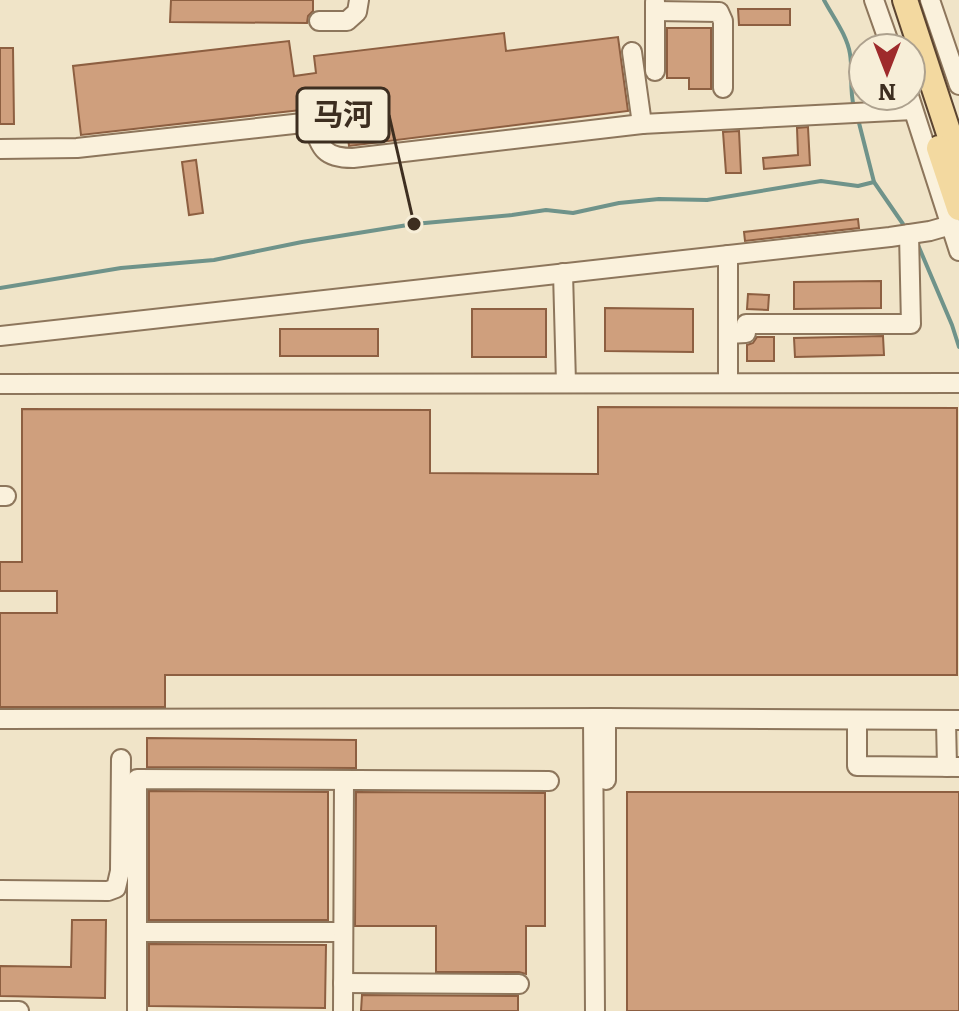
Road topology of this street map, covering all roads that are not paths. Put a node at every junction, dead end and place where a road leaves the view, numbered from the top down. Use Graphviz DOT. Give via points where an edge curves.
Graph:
graph roads {
  1 [pos="359,0"];
  2 [pos="874,0"];
  3 [pos="890,0"];
  4 [pos="905,0"];
  5 [pos="930,0"];
  6 [pos="655,6"];
  7 [pos="319,21"];
  8 [pos="885,32"];
  9 [pos="901,32"];
  10 [pos="632,52"];
  11 [pos="655,71"];
  12 [pos="959,85"];
  13 [pos="723,88"];
  14 [pos="862,112"];
  15 [pos="914,112"];
  16 [pos="925,112"];
  17 [pos="642,124"];
  18 [pos="0,149"];
  19 [pos="959,164"];
  20 [pos="955,217"];
  21 [pos="909,234"];
  22 [pos="959,251"];
  23 [pos="728,255"];
  24 [pos="563,273"];
  25 [pos="728,334"];
  26 [pos="0,336"];
  27 [pos="566,383"];
  28 [pos="728,383"];
  29 [pos="959,383"];
  30 [pos="0,384"];
  31 [pos="600,718"];
  32 [pos="0,719"];
  33 [pos="857,720"];
  34 [pos="953,721"];
  35 [pos="121,759"];
  36 [pos="953,767"];
  37 [pos="344,780"];
  38 [pos="549,781"];
  39 [pos="0,890"];
  40 [pos="137,932"];
  41 [pos="343,932"];
  42 [pos="343,983"];
  43 [pos="519,984"];
  44 [pos="0,1011"];
  45 [pos="19,1011"];
  46 [pos="137,1011"];
  47 [pos="343,1011"];
  48 [pos="595,1011"];
  49 [pos="606,1011"];
  1 -- 7 [label="lane" via="357,12 347,21"];
  2 -- 8 [label="lane"];
  3 -- 9 [label="main road"];
  4 -- 19 [label="main road"];
  5 -- 12 [label="lane"];
  6 -- 11 [label="lane"];
  6 -- 13 [label="lane" via="719,12"];
  10 -- 17 [label="lane"];
  14 -- 17 [label="lane"];
  15 -- 20 [label="lane"];
  16 -- 20 [label="main road"];
  17 -- 18 [label="lane" via="353,158 326,152 312,122 77,148"];
  20 -- 21 [label="lane"];
  20 -- 22 [label="lane"];
  21 -- 23 [label="lane"];
  21 -- 25 [label="lane" via="911,324 746,324 746,333"];
  23 -- 24 [label="lane"];
  23 -- 25 [label="lane"];
  24 -- 26 [label="lane"];
  24 -- 27 [label="lane"];
  25 -- 28 [label="lane"];
  27 -- 28 [label="lane"];
  27 -- 30 [label="lane"];
  28 -- 29 [label="lane"];
  31 -- 32 [label="lane"];
  31 -- 33 [label="lane"];
  31 -- 48 [label="lane"];
  31 -- 49 [label="lane"];
  33 -- 34 [label="lane"];
  33 -- 36 [label="lane" via="857,766"];
  34 -- 36 [label="lane"];
  35 -- 39 [label="lane" via="116,888"];
  37 -- 38 [label="lane"];
  37 -- 40 [label="lane" via="137,779"];
  37 -- 41 [label="lane"];
  40 -- 41 [label="lane"];
  40 -- 46 [label="lane"];
  41 -- 42 [label="lane"];
  42 -- 43 [label="lane"];
  42 -- 47 [label="lane"];
  44 -- 45 [label="lane"];
}
